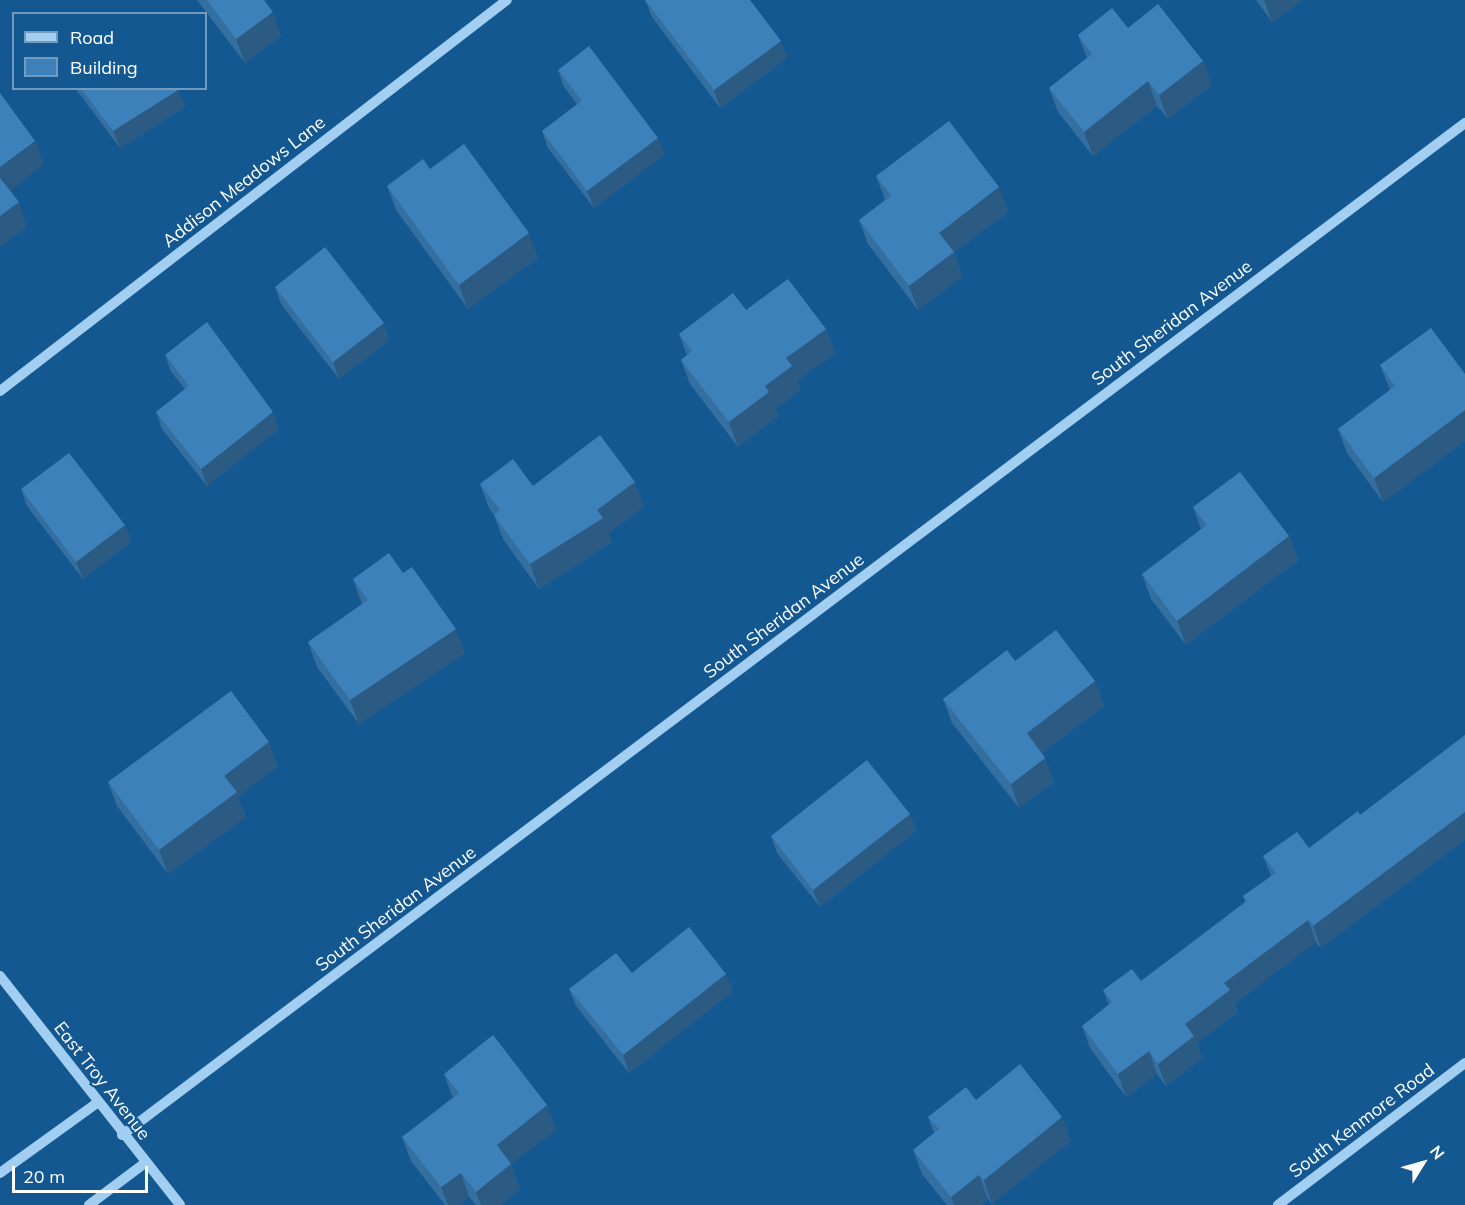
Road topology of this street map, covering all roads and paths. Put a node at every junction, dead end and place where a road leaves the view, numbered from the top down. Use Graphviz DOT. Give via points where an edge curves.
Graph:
graph roads {
  1 [pos="507,0"];
  2 [pos="1465,123"];
  3 [pos="0,391"];
  4 [pos="0,976"];
  5 [pos="1465,1063"];
  6 [pos="97,1103"];
  7 [pos="122,1135"];
  8 [pos="145,1163"];
  9 [pos="0,1173"];
  10 [pos="89,1205"];
  11 [pos="180,1205"];
  12 [pos="1278,1205"];
  1 -- 3 [label="street, Addison Meadows Lane"];
  2 -- 7 [label="street, South Sheridan Avenue"];
  4 -- 6 [label="street, East Troy Avenue"];
  5 -- 12 [label="street, South Kenmore Road"];
  6 -- 7 [label="street, East Troy Avenue"];
  6 -- 9 [label="street"];
  7 -- 8 [label="street, East Troy Avenue"];
  8 -- 10 [label="street"];
  8 -- 11 [label="street, East Troy Avenue"];
}
